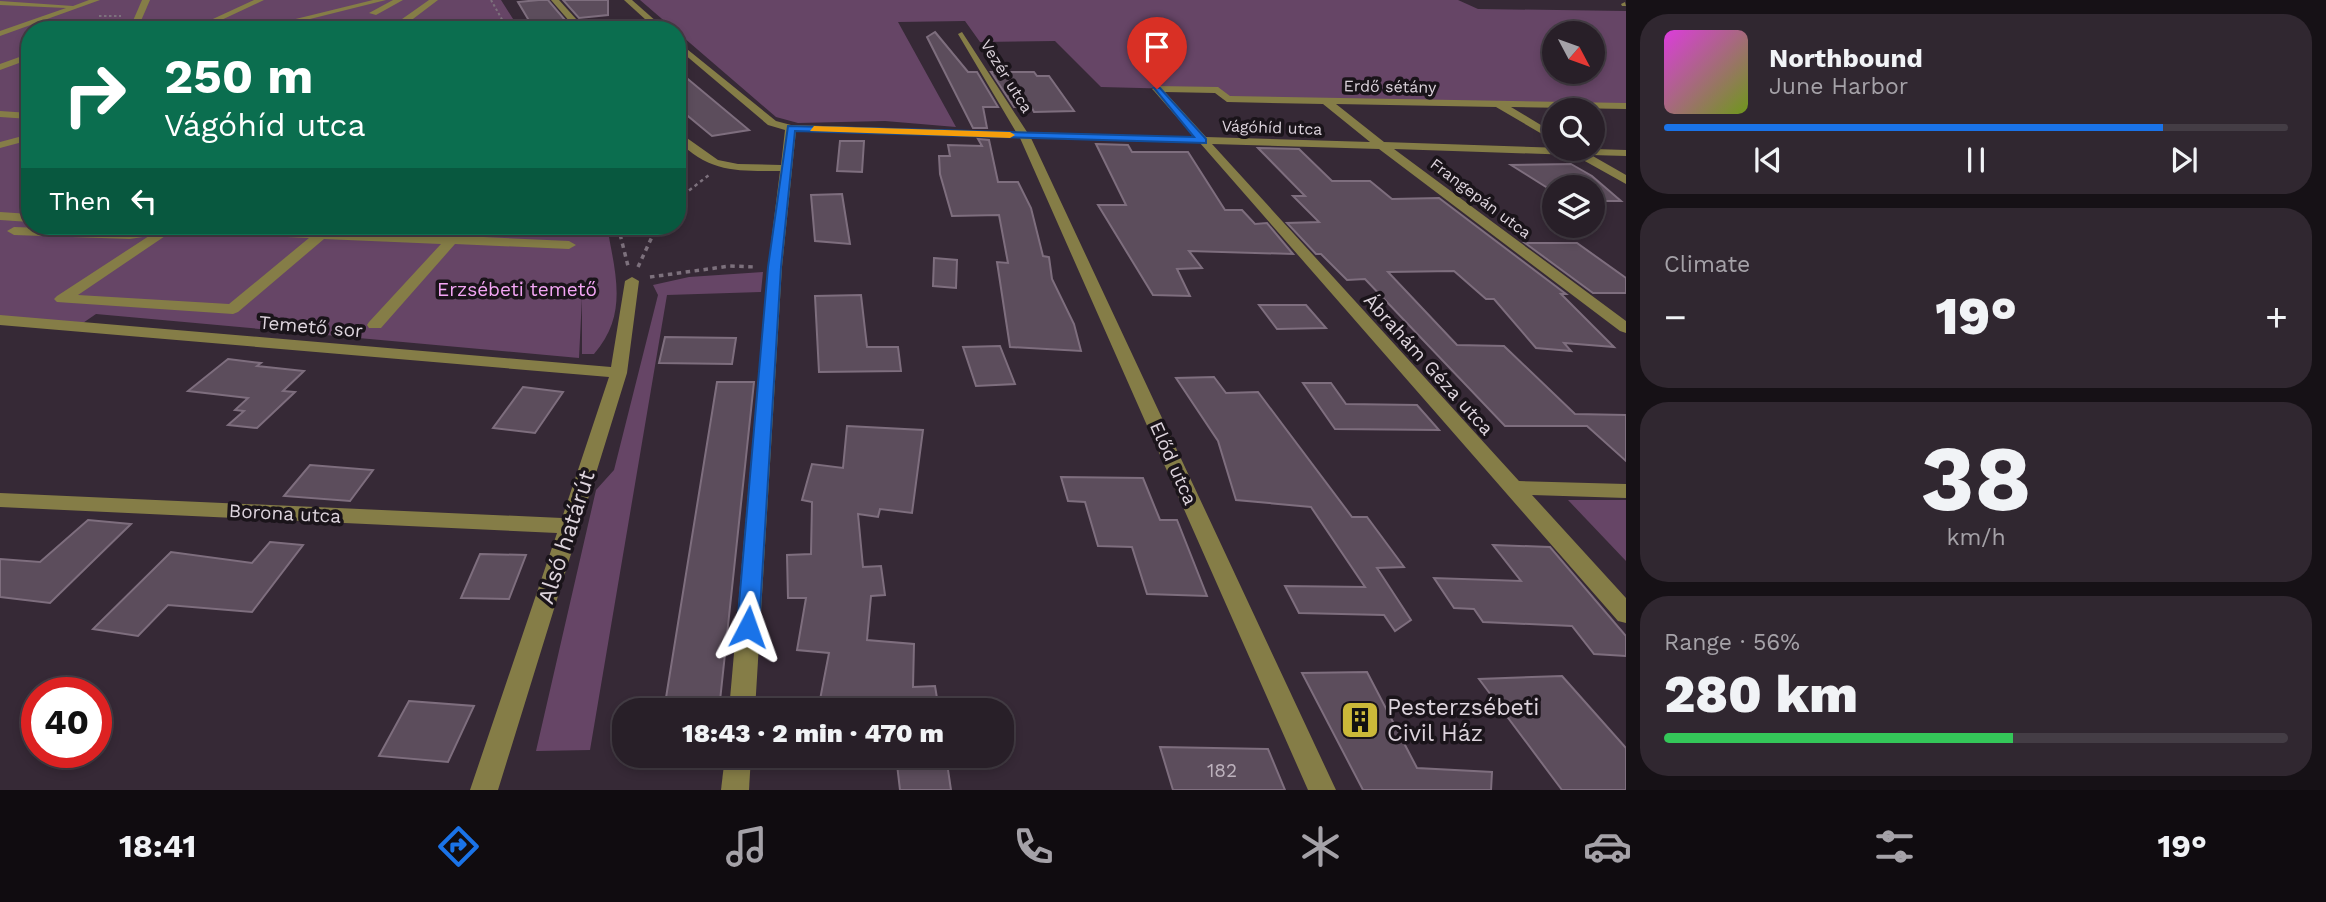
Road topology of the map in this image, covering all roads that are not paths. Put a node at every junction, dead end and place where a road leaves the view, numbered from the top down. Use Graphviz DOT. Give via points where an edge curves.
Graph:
graph roads {
  1 [pos="46,0"];
  2 [pos="96,0"];
  3 [pos="146,0"];
  4 [pos="260,0"];
  5 [pos="382,0"];
  6 [pos="398,0"];
  7 [pos="435,0"];
  8 [pos="555,0"];
  9 [pos="628,0"];
  10 [pos="0,3"];
  11 [pos="32,4"];
  12 [pos="79,6"];
  13 [pos="0,15"];
  14 [pos="35,21"];
  15 [pos="137,21"];
  16 [pos="213,21"];
  17 [pos="294,21"];
  18 [pos="356,21"];
  19 [pos="405,21"];
  20 [pos="574,21"];
  21 [pos="652,21"];
  22 [pos="21,26"];
  23 [pos="0,33"];
  24 [pos="961,34"];
  25 [pos="686,51"];
  26 [pos="0,55"];
  27 [pos="21,56"];
  28 [pos="21,60"];
  29 [pos="0,67"];
  30 [pos="1157,89"];
  31 [pos="1326,101"];
  32 [pos="1499,104"];
  33 [pos="1626,106"];
  34 [pos="0,114"];
  35 [pos="21,115"];
  36 [pos="791,128"];
  37 [pos="1542,131"];
  38 [pos="1024,135"];
  39 [pos="21,139"];
  40 [pos="1203,141"];
  41 [pos="686,143"];
  42 [pos="0,145"];
  43 [pos="1382,146"];
  44 [pos="1542,149"];
  45 [pos="1605,152"];
  46 [pos="1626,153"];
  47 [pos="1593,161"];
  48 [pos="786,168"];
  49 [pos="1626,180"];
  50 [pos="0,216"];
  51 [pos="21,218"];
  52 [pos="21,226"];
  53 [pos="14,231"];
  54 [pos="21,231"];
  55 [pos="160,235"];
  56 [pos="320,235"];
  57 [pos="456,235"];
  58 [pos="484,235"];
  59 [pos="0,239"];
  60 [pos="569,245"];
  61 [pos="632,281"];
  62 [pos="0,320"];
  63 [pos="375,325"];
  64 [pos="1626,328"];
  65 [pos="619,373"];
  66 [pos="1512,488"];
  67 [pos="1626,491"];
  68 [pos="0,500"];
  69 [pos="570,526"];
  70 [pos="1626,614"];
  71 [pos="743,698"];
  72 [pos="737,768"];
  73 [pos="484,790"];
  74 [pos="735,790"];
  75 [pos="1322,790"];
  1 -- 11 [label="street"];
  2 -- 12 [label="street"];
  3 -- 15 [label="street"];
  4 -- 16 [label="street"];
  5 -- 17 [label="street"];
  6 -- 18 [label="street"];
  7 -- 19 [label="street"];
  8 -- 20 [label="street"];
  9 -- 21 [label="street"];
  10 -- 11 [label="street"];
  11 -- 12 [label="street"];
  11 -- 13 [label="street"];
  12 -- 14 [label="street"];
  22 -- 23 [label="street"];
  24 -- 38 [label="street, Vezér utca"];
  25 -- 36 [label="street" via="772,123"];
  26 -- 27 [label="street"];
  28 -- 29 [label="street"];
  30 -- 31 [label="street, Erdő sétány" via="1218,90 1227,99"];
  30 -- 40 [label="street, Ábrahám Géza utca"];
  31 -- 32 [label="street, Erdő sétány"];
  31 -- 43 [label="street, Frangepán utca"];
  32 -- 33 [label="street, Erdő sétány"];
  32 -- 37 [label="street"];
  34 -- 35 [label="street"];
  36 -- 38 [label="street, Vágóhíd utca"];
  36 -- 48 [label="street"];
  38 -- 40 [label="street, Vágóhíd utca"];
  38 -- 75 [label="street, Előd utca"];
  39 -- 42 [label="street"];
  40 -- 43 [label="street, Vágóhíd utca"];
  40 -- 66 [label="street, Ábrahám Géza utca"];
  41 -- 48 [label="street" via="697,155 721,166"];
  43 -- 44 [label="street, Vágóhíd utca"];
  43 -- 64 [label="street, Frangepán utca"];
  45 -- 46 [label="street, Vágóhíd utca"];
  47 -- 49 [label="street"];
  48 -- 71 [label="street"];
  50 -- 51 [label="street"];
  52 -- 53 [label="street"];
  53 -- 54 [label="street"];
  53 -- 59 [label="street"];
  55 -- 56 [label="street" via="62,299 233,309"];
  57 -- 63 [label="street"];
  58 -- 60 [label="street"];
  61 -- 65 [label="street, Alsó határút"];
  62 -- 65 [label="street, Temető sor"];
  65 -- 69 [label="street, Alsó határút"];
  66 -- 67 [label="street"];
  66 -- 70 [label="street, Ábrahám Géza utca"];
  68 -- 69 [label="street, Borona utca"];
  69 -- 73 [label="street, Alsó határút"];
  72 -- 74 [label="street"];
}
